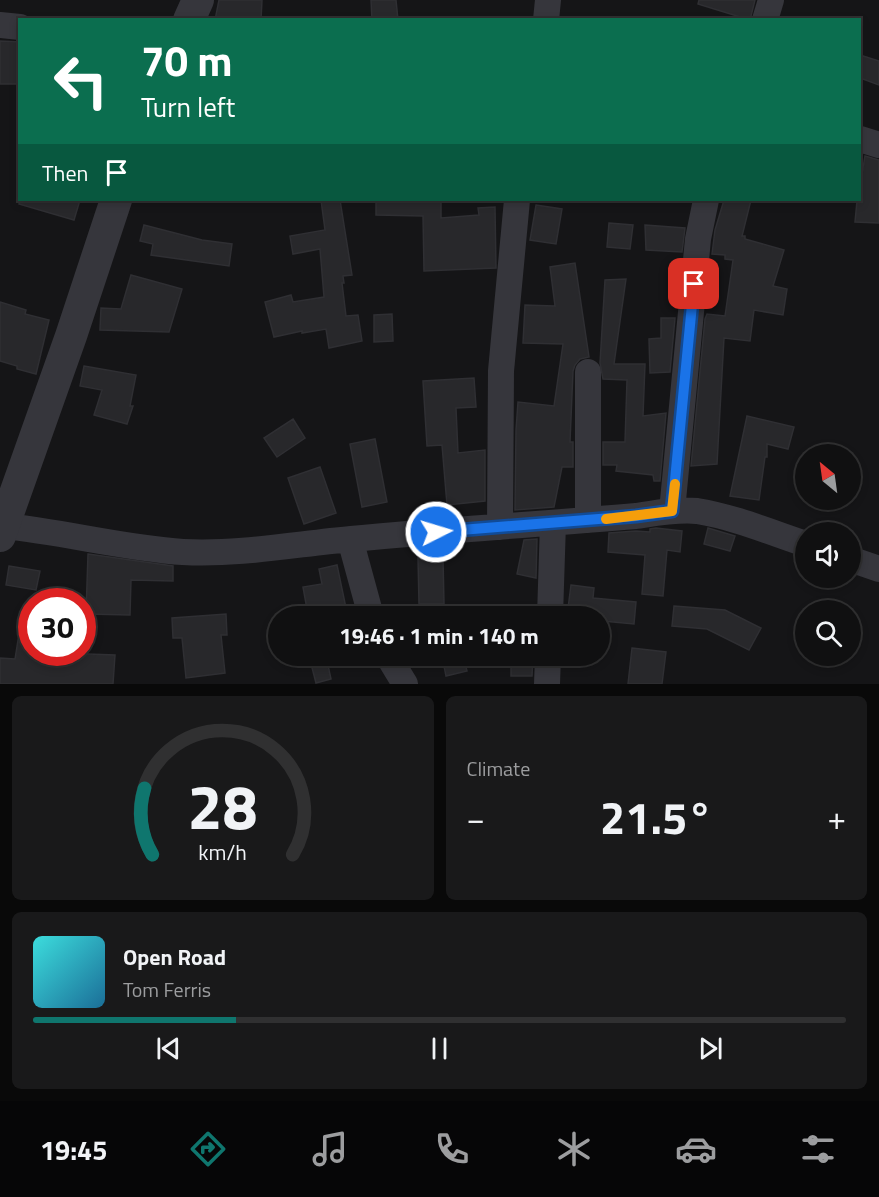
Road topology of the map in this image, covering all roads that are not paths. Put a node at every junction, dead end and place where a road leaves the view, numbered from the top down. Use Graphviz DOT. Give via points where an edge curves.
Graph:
graph roads {
  1 [pos="198,0"];
  2 [pos="548,0"];
  3 [pos="771,0"];
  4 [pos="190,18"];
  5 [pos="546,18"];
  6 [pos="766,18"];
  7 [pos="0,25"];
  8 [pos="18,27"];
  9 [pos="861,139"];
  10 [pos="879,145"];
  11 [pos="116,201"];
  12 [pos="517,201"];
  13 [pos="706,201"];
  14 [pos="588,372"];
  15 [pos="672,511"];
  16 [pos="588,520"];
  17 [pos="552,523"];
  18 [pos="500,527"];
  19 [pos="2,531"];
  20 [pos="350,539"];
  21 [pos="795,540"];
  22 [pos="861,563"];
  23 [pos="879,569"];
  24 [pos="368,606"];
  25 [pos="550,606"];
  26 [pos="394,666"];
  27 [pos="548,666"];
  28 [pos="405,684"];
  29 [pos="548,684"];
  1 -- 4 [label="street"];
  2 -- 5 [label="street"];
  3 -- 6 [label="street"];
  7 -- 8 [label="street"];
  9 -- 10 [label="street"];
  11 -- 19 [label="street"];
  12 -- 18 [label="street" via="501,371"];
  13 -- 15 [label="street" via="698,239"];
  14 -- 16 [label="street"];
  15 -- 16 [label="street"];
  15 -- 21 [label="street" via="733,519"];
  16 -- 17 [label="street"];
  17 -- 18 [label="street"];
  17 -- 25 [label="street"];
  18 -- 20 [label="street"];
  19 -- 20 [label="street" via="27,528 105,543 184,552"];
  20 -- 24 [label="street"];
  22 -- 23 [label="street"];
  26 -- 28 [label="street"];
  27 -- 29 [label="street"];
}
